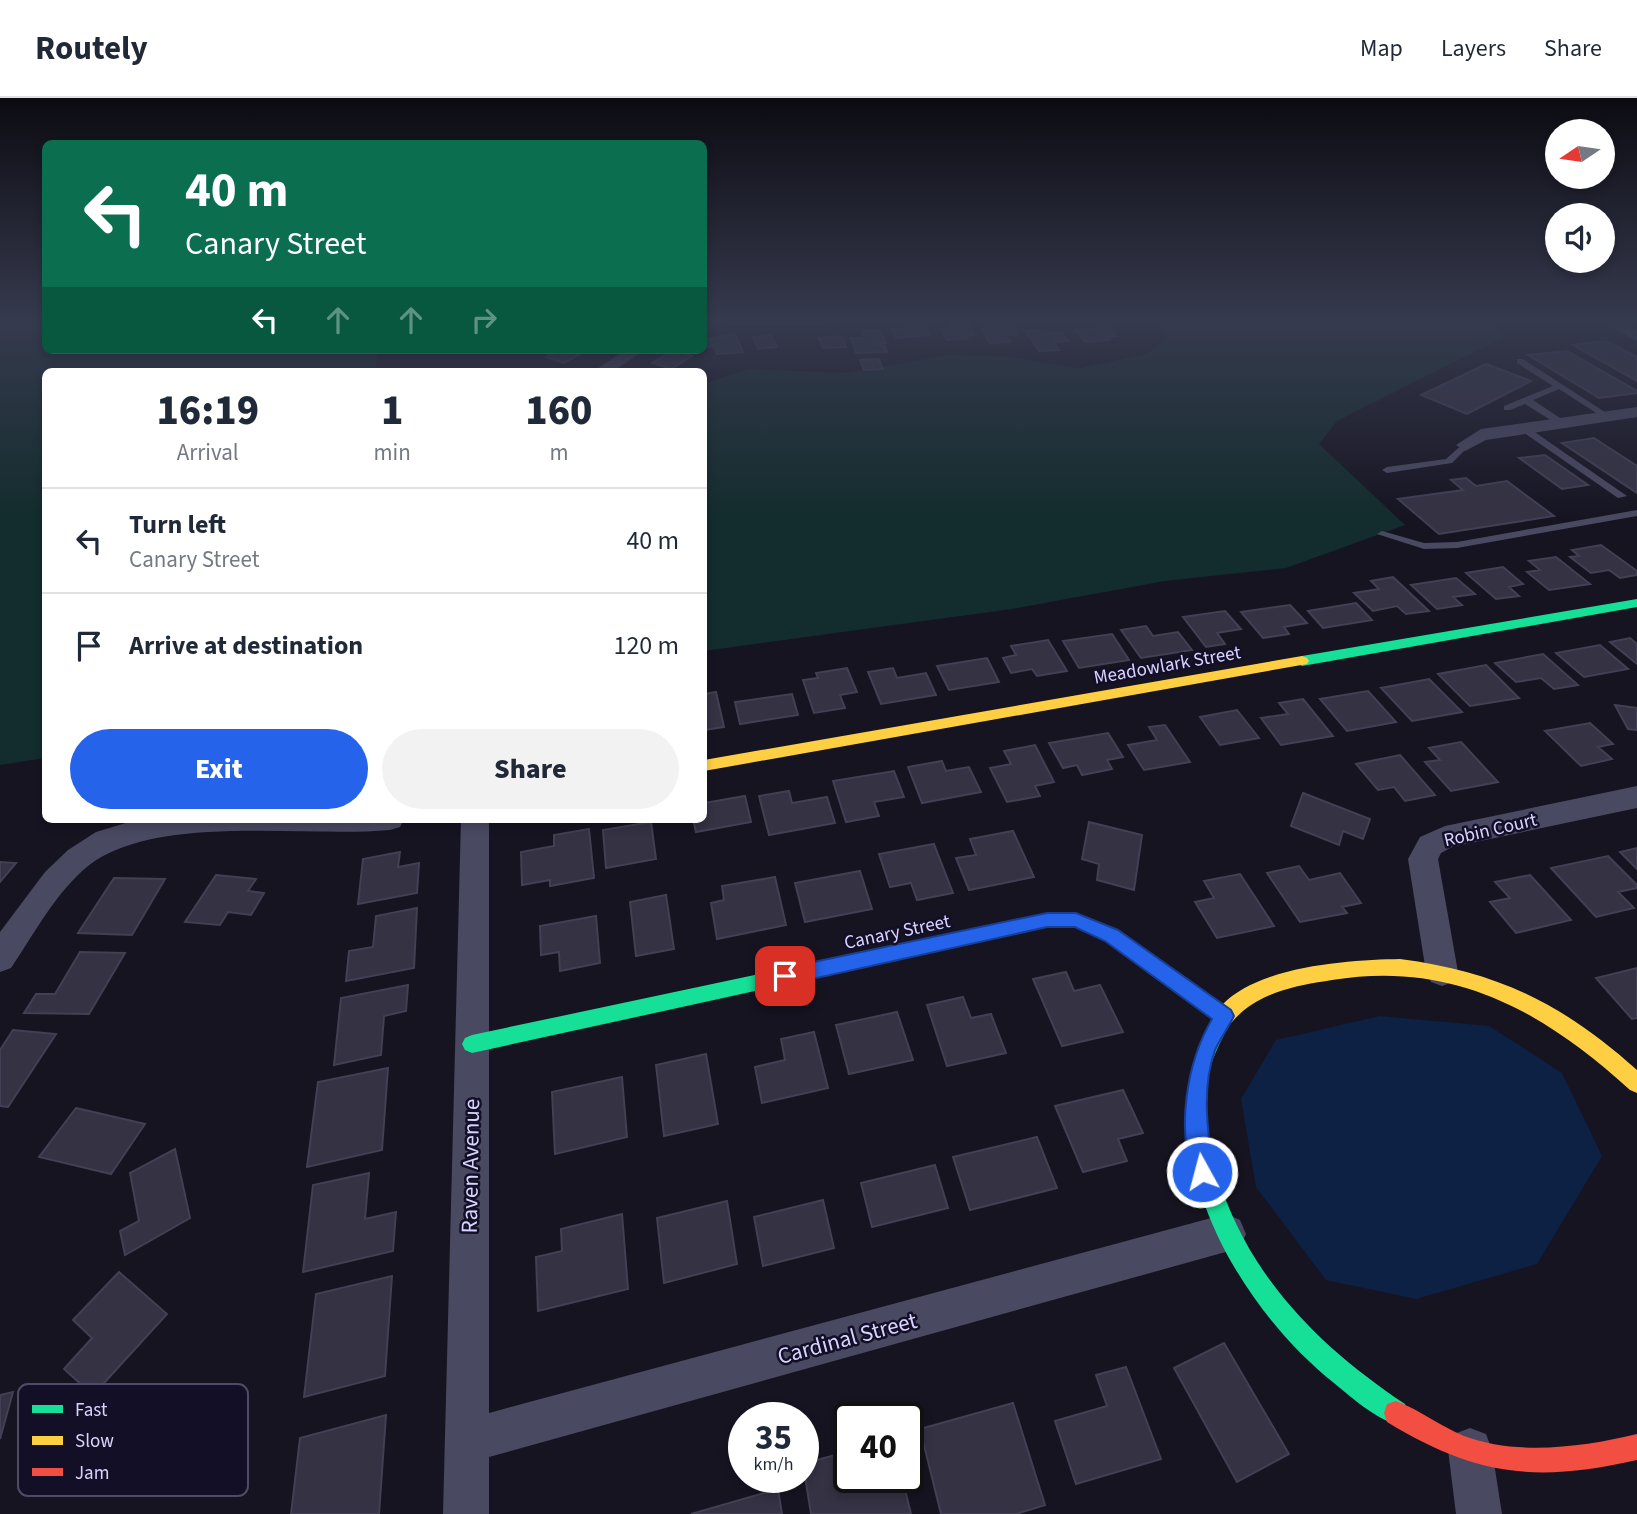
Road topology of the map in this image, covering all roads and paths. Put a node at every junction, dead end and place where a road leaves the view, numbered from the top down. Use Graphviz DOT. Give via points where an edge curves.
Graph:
graph roads {
  1 [pos="1560,386"];
  2 [pos="1526,400"];
  3 [pos="1507,408"];
  4 [pos="1637,412"];
  5 [pos="1607,416"];
  6 [pos="1560,422"];
  7 [pos="1523,428"];
  8 [pos="1465,445"];
  9 [pos="1387,470"];
  10 [pos="1622,496"];
  11 [pos="1637,513"];
  12 [pos="1382,534"];
  13 [pos="1637,603"];
  14 [pos="707,765"];
  15 [pos="1637,797"];
  16 [pos="200,823"];
  17 [pos="200,823"];
  18 [pos="349,823"];
  19 [pos="475,823"];
  20 [pos="0,958"];
  21 [pos="1442,972"];
  22 [pos="1224,1016"];
  23 [pos="472,1044"];
  24 [pos="1637,1083"];
  25 [pos="1226,1234"];
  26 [pos="467,1441"];
  27 [pos="1637,1447"];
  28 [pos="1470,1450"];
  29 [pos="466,1514"];
  30 [pos="1479,1514"];
  1 -- 2 [label="lane"];
  1 -- 5 [label="lane"];
  2 -- 3 [label="lane"];
  2 -- 6 [label="lane"];
  4 -- 5 [label="street"];
  5 -- 6 [label="street"];
  6 -- 7 [label="street"];
  7 -- 8 [label="street" via="1481,435"];
  7 -- 10 [label="lane"];
  8 -- 9 [label="lane" via="1449,461"];
  11 -- 12 [label="lane" via="1457,545 1424,546"];
  13 -- 14 [label="street, Meadowlark Street"];
  15 -- 21 [label="street, Robin Court" via="1445,837 1430,845 1423,859"];
  16 -- 18 [label="street"];
  17 -- 20 [label="street" via="110,838 80,855 58,877"];
  19 -- 23 [label="street, Raven Avenue"];
  21 -- 22 [label="street" via="1392,965 1349,967 1257,992"];
  21 -- 24 [label="street" via="1531,1003 1569,1025"];
  22 -- 23 [label="street, Canary Street" via="1111,935 1076,920 1047,920"];
  22 -- 25 [label="street" via="1206,1048 1196,1121 1202,1172"];
  23 -- 26 [label="street, Raven Avenue"];
  25 -- 26 [label="street, Cardinal Street"];
  25 -- 28 [label="street" via="1254,1282 1332,1369 1393,1414"];
  26 -- 29 [label="street, Raven Avenue"];
  27 -- 28 [label="street" via="1599,1458 1545,1461"];
  28 -- 30 [label="street"];
}
